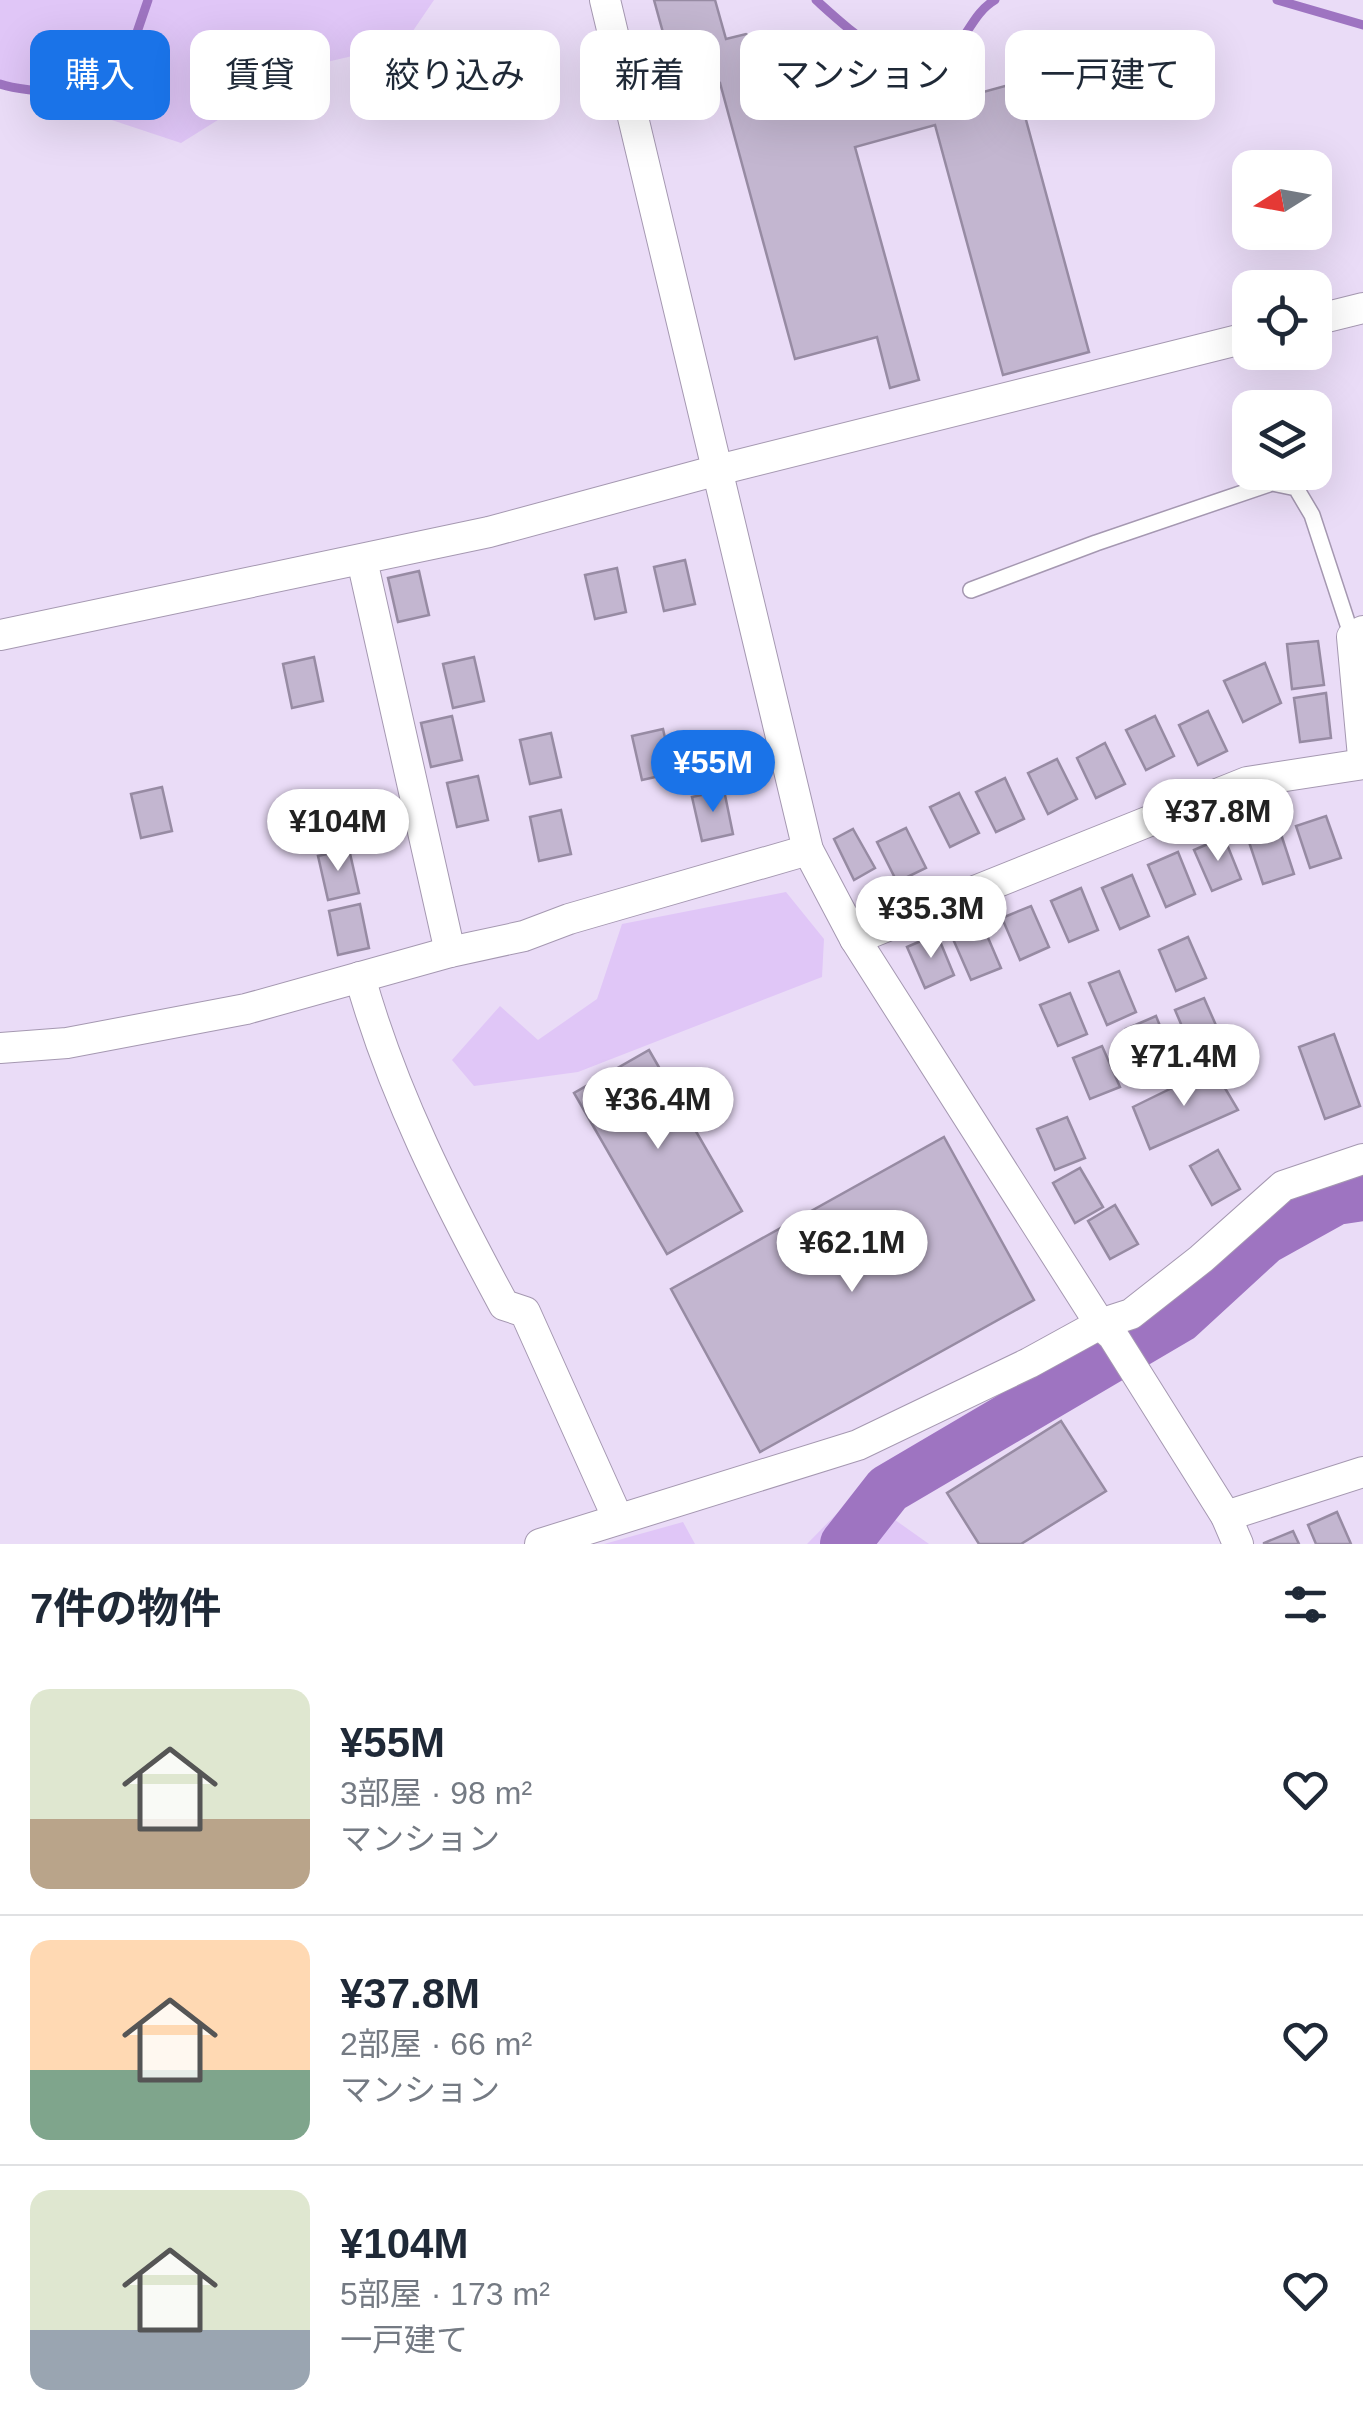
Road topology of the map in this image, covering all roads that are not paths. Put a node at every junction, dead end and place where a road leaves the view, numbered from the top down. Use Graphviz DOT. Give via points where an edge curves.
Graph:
graph roads {
  1 [pos="606,0"];
  2 [pos="1363,308"];
  3 [pos="1332,316"];
  4 [pos="1232,342"];
  5 [pos="718,470"];
  6 [pos="362,560"];
  7 [pos="971,590"];
  8 [pos="1357,634"];
  9 [pos="0,635"];
  10 [pos="1363,760"];
  11 [pos="808,850"];
  12 [pos="855,938"];
  13 [pos="450,952"];
  14 [pos="360,977"];
  15 [pos="0,1048"];
  16 [pos="1363,1159"];
  17 [pos="1106,1330"];
  18 [pos="1360,1480"];
  19 [pos="618,1519"];
  20 [pos="1232,1530"];
  21 [pos="540,1544"];
  1 -- 5 [label="street"];
  2 -- 3 [label="street"];
  4 -- 5 [label="street"];
  5 -- 6 [label="street"];
  5 -- 11 [label="street"];
  6 -- 9 [label="street"];
  6 -- 13 [label="street"];
  7 -- 8 [label="lane" via="1272,484 1296,488 1312,515"];
  8 -- 10 [label="street"];
  10 -- 12 [label="street" via="1247,782"];
  11 -- 12 [label="street"];
  11 -- 13 [label="street"];
  12 -- 17 [label="street"];
  13 -- 14 [label="street"];
  14 -- 15 [label="street" via="67,1044"];
  14 -- 19 [label="street" via="412,1121 461,1226 504,1305 525,1312"];
  16 -- 17 [label="street" via="1283,1186"];
  17 -- 19 [label="street" via="858,1445"];
  17 -- 20 [label="street"];
  18 -- 20 [label="street"];
  19 -- 21 [label="street"];
}
